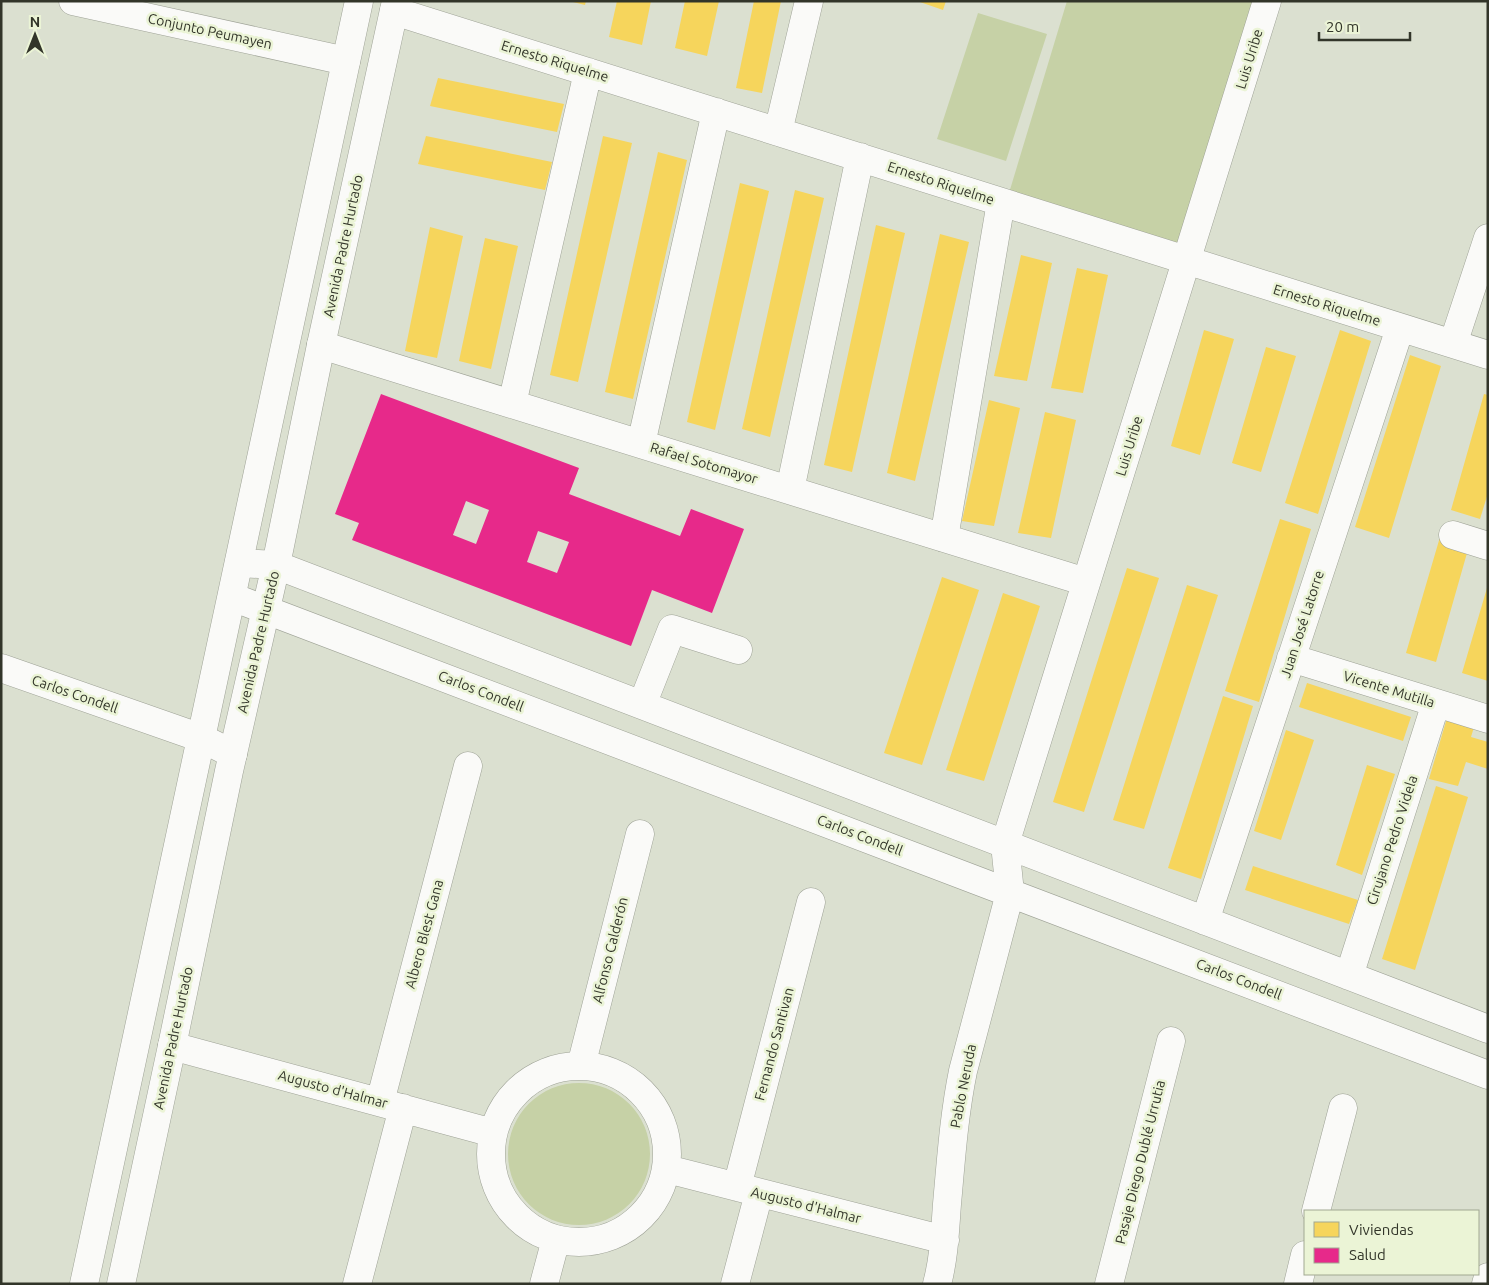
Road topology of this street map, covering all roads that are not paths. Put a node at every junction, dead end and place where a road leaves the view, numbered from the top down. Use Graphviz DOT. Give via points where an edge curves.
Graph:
graph roads {
  1 [pos="73,1"];
  2 [pos="359,1"];
  3 [pos="809,1"];
  4 [pos="1267,1"];
  5 [pos="395,6"];
  6 [pos="346,61"];
  7 [pos="588,72"];
  8 [pos="716,112"];
  9 [pos="778,132"];
  10 [pos="860,157"];
  11 [pos="1001,202"];
  12 [pos="1488,238"];
  13 [pos="1187,261"];
  14 [pos="1400,328"];
  15 [pos="1453,344"];
  16 [pos="321,345"];
  17 [pos="1488,355"];
  18 [pos="512,404"];
  19 [pos="641,444"];
  20 [pos="790,490"];
  21 [pos="1453,535"];
  22 [pos="944,538"];
  23 [pos="1488,546"];
  24 [pos="239,562"];
  25 [pos="276,565"];
  26 [pos="1086,582"];
  27 [pos="232,597"];
  28 [pos="265,609"];
  29 [pos="738,650"];
  30 [pos="1291,658"];
  31 [pos="1,668"];
  32 [pos="1436,703"];
  33 [pos="642,705"];
  34 [pos="1488,719"];
  35 [pos="201,738"];
  36 [pos="233,754"];
  37 [pos="468,766"];
  38 [pos="640,834"];
  39 [pos="1005,844"];
  40 [pos="1010,893"];
  41 [pos="811,902"];
  42 [pos="1205,921"];
  43 [pos="1349,976"];
  44 [pos="1488,1029"];
  45 [pos="1171,1041"];
  46 [pos="172,1046"];
  47 [pos="581,1066"];
  48 [pos="1488,1075"];
  49 [pos="392,1105"];
  50 [pos="1343,1108"];
  51 [pos="493,1133"];
  52 [pos="667,1169"];
  53 [pos="748,1190"];
  54 [pos="1316,1210"];
  55 [pos="556,1239"];
  56 [pos="945,1240"];
  57 [pos="1304,1259"];
  58 [pos="1488,1277"];
  59 [pos="944,1282"];
  60 [pos="84,1284"];
  61 [pos="121,1284"];
  62 [pos="357,1284"];
  63 [pos="544,1284"];
  64 [pos="735,1284"];
  65 [pos="1109,1284"];
  66 [pos="1298,1284"];
  67 [pos="1486,1284"];
  1 -- 6 [label="street, Conjunto Peumayen"];
  2 -- 6 [label="street"];
  3 -- 9 [label="street"];
  4 -- 13 [label="street, Luis Uribe"];
  5 -- 7 [label="street, Ernesto Riquelme"];
  5 -- 16 [label="street, Avenida Padre Hurtado"];
  6 -- 24 [label="street"];
  7 -- 8 [label="street, Ernesto Riquelme"];
  7 -- 18 [label="street"];
  8 -- 9 [label="street, Ernesto Riquelme"];
  8 -- 19 [label="street"];
  9 -- 10 [label="street, Ernesto Riquelme"];
  10 -- 11 [label="street, Ernesto Riquelme"];
  10 -- 20 [label="street"];
  11 -- 13 [label="street, Ernesto Riquelme"];
  11 -- 22 [label="street"];
  12 -- 15 [label="street"];
  13 -- 14 [label="street, Ernesto Riquelme"];
  13 -- 26 [label="street, Luis Uribe"];
  14 -- 15 [label="street, Ernesto Riquelme"];
  14 -- 30 [label="street, Juan José Latorre"];
  15 -- 17 [label="street, Ernesto Riquelme"];
  16 -- 18 [label="street, Rafael Sotomayor"];
  16 -- 25 [label="street, Avenida Padre Hurtado"];
  18 -- 19 [label="street, Rafael Sotomayor"];
  19 -- 20 [label="street, Rafael Sotomayor"];
  20 -- 22 [label="street, Rafael Sotomayor"];
  21 -- 23 [label="street"];
  22 -- 26 [label="street, Rafael Sotomayor"];
  24 -- 25 [label="street"];
  24 -- 27 [label="street"];
  25 -- 28 [label="street, Avenida Padre Hurtado"];
  25 -- 33 [label="street"];
  26 -- 39 [label="street, Luis Uribe"];
  27 -- 28 [label="street, Carlos Condell"];
  27 -- 35 [label="street"];
  28 -- 36 [label="street, Avenida Padre Hurtado"];
  28 -- 40 [label="street, Carlos Condell"];
  29 -- 33 [label="street" via="672,629"];
  30 -- 32 [label="street, Vicente Mutilla"];
  30 -- 42 [label="street, Juan José Latorre"];
  31 -- 35 [label="street, Carlos Condell"];
  32 -- 34 [label="street, Vicente Mutilla"];
  32 -- 43 [label="street, Cirujano Pedro Videla"];
  33 -- 39 [label="street"];
  35 -- 36 [label="street, Carlos Condell"];
  35 -- 60 [label="street"];
  36 -- 46 [label="street, Avenida Padre Hurtado"];
  37 -- 49 [label="street, Albero Blest Gana"];
  38 -- 47 [label="street, Alfonso Calderón"];
  39 -- 40 [label="street, Luis Uribe"];
  39 -- 42 [label="street"];
  40 -- 48 [label="street, Carlos Condell"];
  40 -- 56 [label="street, Pablo Neruda" via="957,1101"];
  41 -- 53 [label="street, Fernando Santivan"];
  42 -- 43 [label="street"];
  43 -- 44 [label="street"];
  45 -- 65 [label="street, Pasaje Diego Dublé Urrutia"];
  46 -- 49 [label="street, Augusto d'Halmar"];
  46 -- 61 [label="street, Avenida Padre Hurtado"];
  47 -- 51 [label="street" via="564,1067 532,1079 507,1102"];
  47 -- 52 [label="street" via="618,1074 648,1098 665,1131"];
  49 -- 51 [label="street, Augusto d'Halmar"];
  49 -- 62 [label="street, Albero Blest Gana"];
  50 -- 54 [label="street"];
  51 -- 55 [label="street" via="491,1167 503,1199 525,1224"];
  52 -- 53 [label="street, Augusto d'Halmar"];
  52 -- 55 [label="street" via="653,1203 627,1229 592,1241"];
  53 -- 56 [label="street, Augusto d'Halmar"];
  53 -- 64 [label="street, Fernando Santivan"];
  55 -- 63 [label="street"];
  56 -- 59 [label="street, Pablo Neruda"];
  57 -- 66 [label="street"];
  58 -- 67 [label="street"];
}
